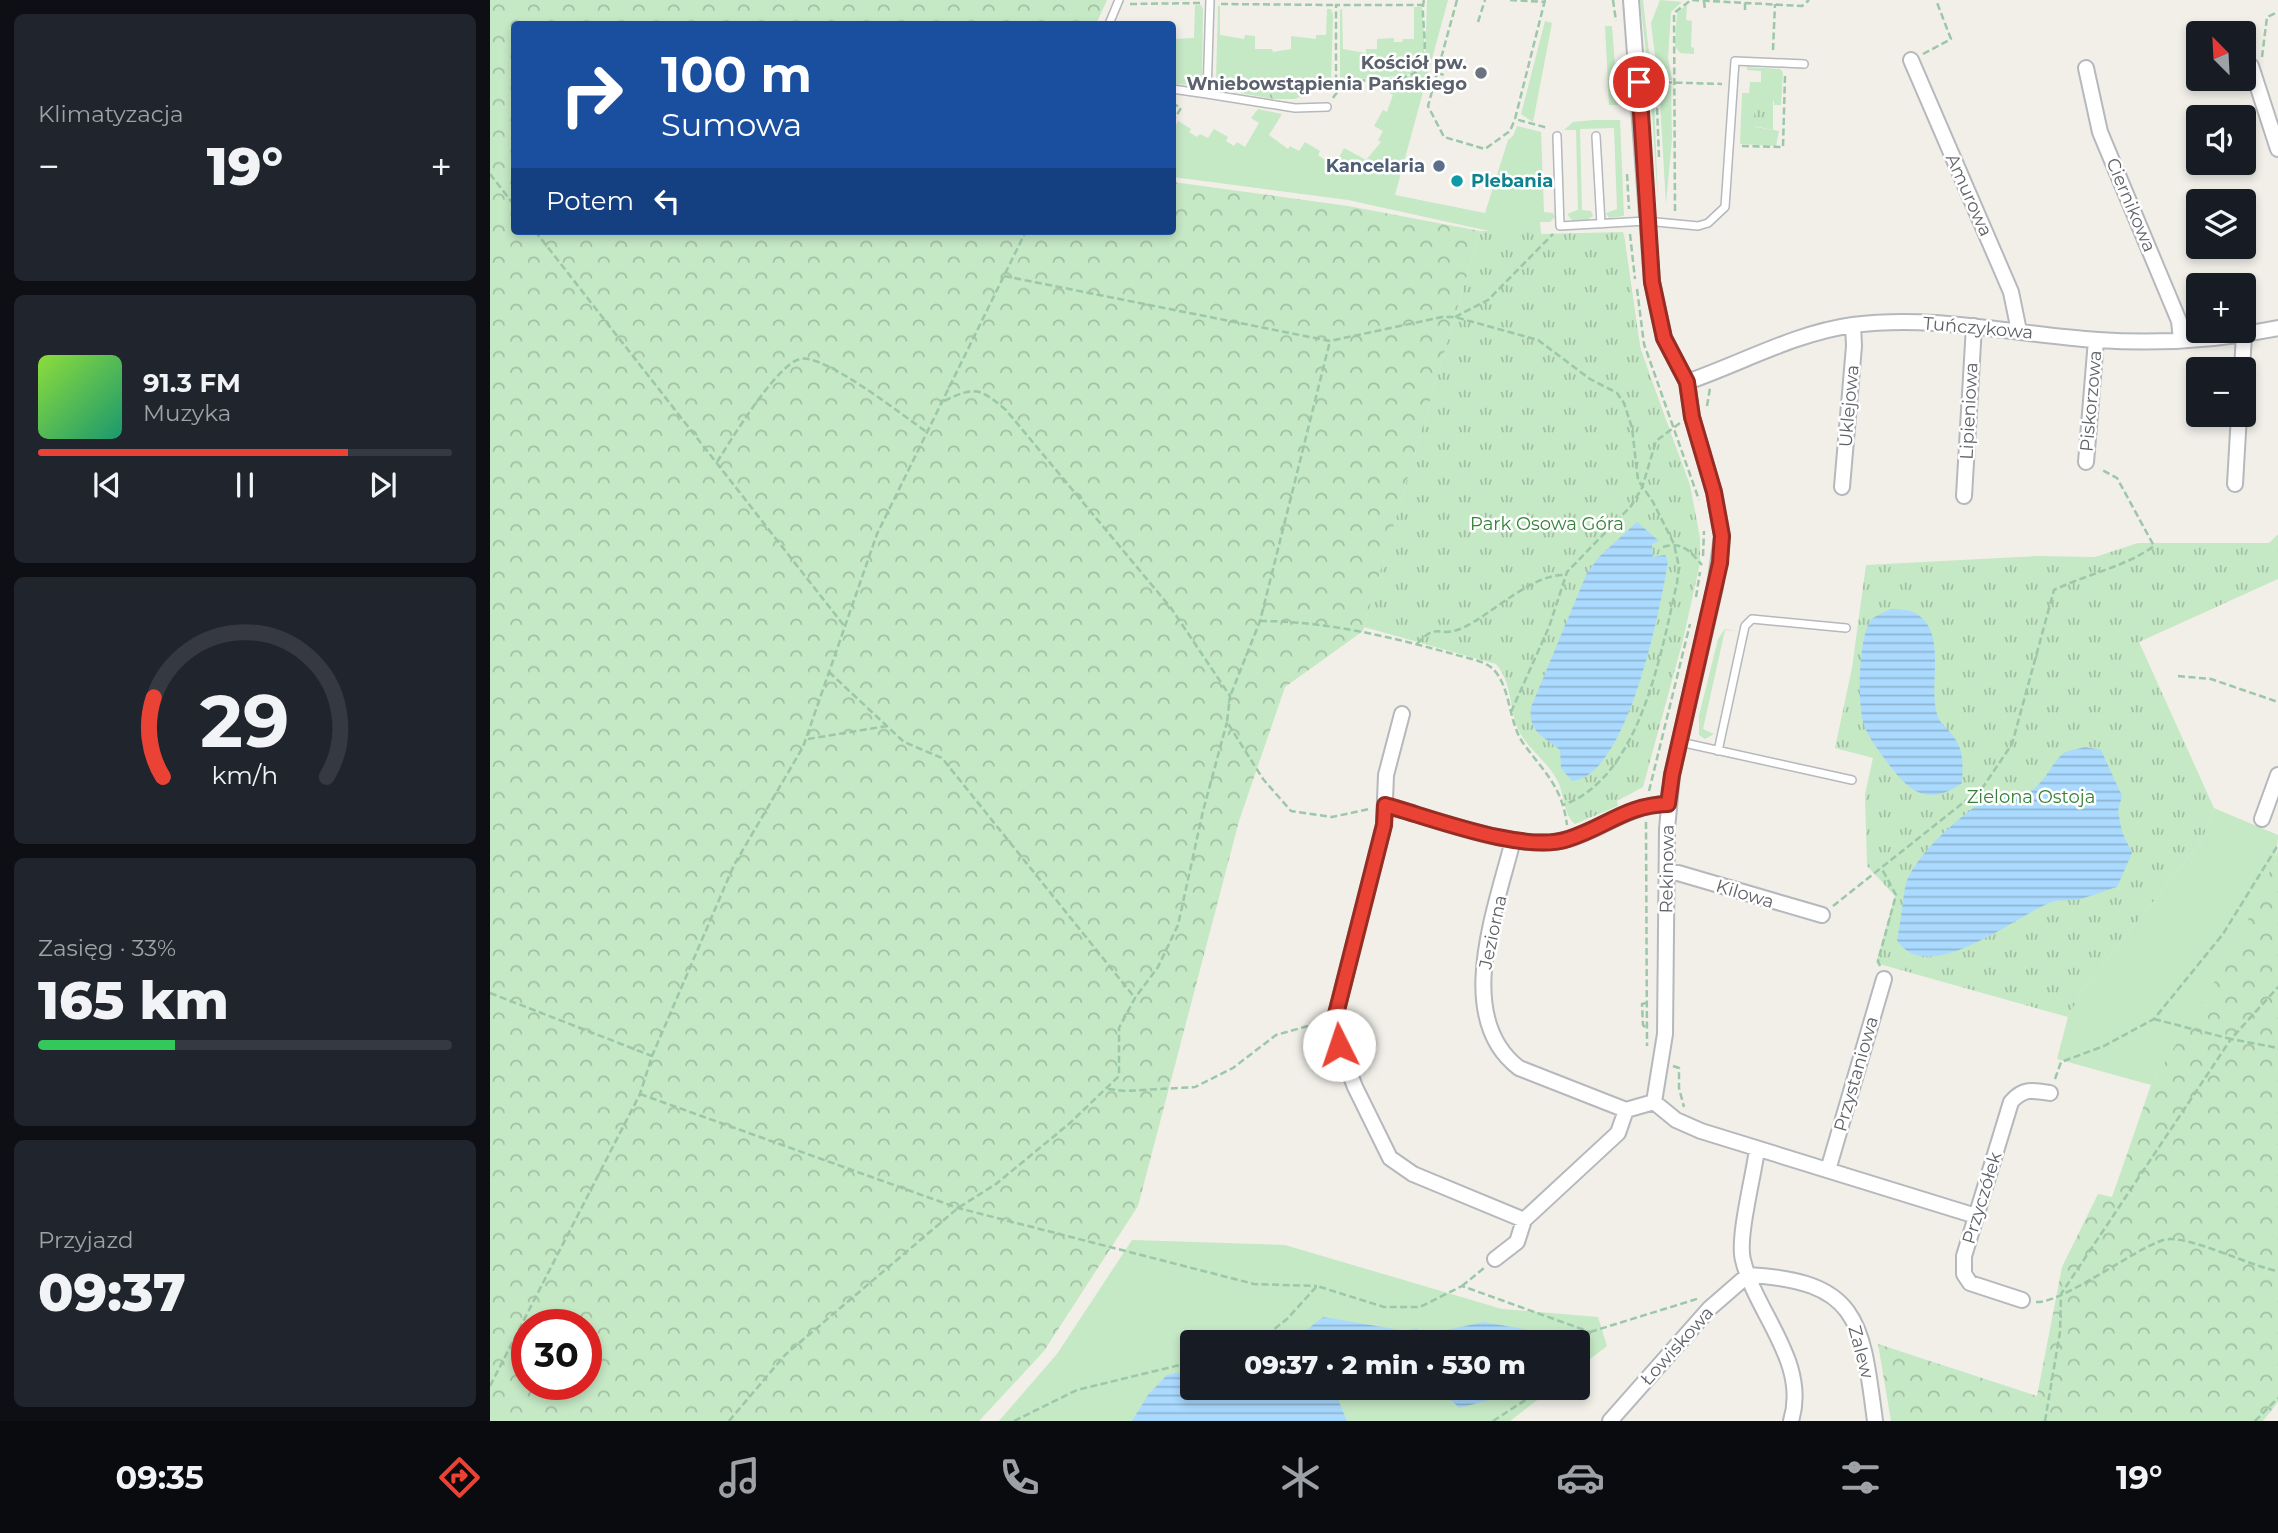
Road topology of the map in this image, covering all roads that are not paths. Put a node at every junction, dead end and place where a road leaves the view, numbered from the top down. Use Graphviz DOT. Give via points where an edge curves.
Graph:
graph roads {
  1 [pos="1119,0"];
  2 [pos="1210,0"];
  3 [pos="1631,0"];
  4 [pos="1110,21"];
  5 [pos="1910,60"];
  6 [pos="1804,64"];
  7 [pos="2086,68"];
  8 [pos="2256,81"];
  9 [pos="1176,90"];
  10 [pos="1207,94"];
  11 [pos="1327,107"];
  12 [pos="1556,132"];
  13 [pos="1596,135"];
  14 [pos="2278,149"];
  15 [pos="1646,221"];
  16 [pos="1601,224"];
  17 [pos="1853,325"];
  18 [pos="1974,326"];
  19 [pos="2278,328"];
  20 [pos="2019,331"];
  21 [pos="2256,333"];
  22 [pos="2096,340"];
  23 [pos="2181,340"];
  24 [pos="2186,340"];
  25 [pos="1687,382"];
  26 [pos="2238,427"];
  27 [pos="2086,462"];
  28 [pos="2235,484"];
  29 [pos="1842,487"];
  30 [pos="1964,496"];
  31 [pos="1846,628"];
  32 [pos="1402,715"];
  33 [pos="1680,742"];
  34 [pos="1718,751"];
  35 [pos="2278,775"];
  36 [pos="1852,780"];
  37 [pos="1668,804"];
  38 [pos="1385,805"];
  39 [pos="2262,819"];
  40 [pos="1513,840"];
  41 [pos="1668,873"];
  42 [pos="1822,915"];
  43 [pos="1884,979"];
  44 [pos="2050,1093"];
  45 [pos="1654,1102"];
  46 [pos="1626,1110"];
  47 [pos="1758,1149"];
  48 [pos="1828,1170"];
  49 [pos="1976,1216"];
  50 [pos="1524,1220"];
  51 [pos="1495,1259"];
  52 [pos="1748,1275"];
  53 [pos="2022,1300"];
  54 [pos="1610,1421"];
  55 [pos="1791,1421"];
  56 [pos="1875,1421"];
  1 -- 4 [label="lane"];
  2 -- 10 [label="lane"];
  3 -- 15 [label="street, Rekinowa"];
  5 -- 20 [label="street, Amurowa" via="2011,292"];
  6 -- 15 [label="lane" via="1735,61 1725,207 1699,226"];
  7 -- 23 [label="street, Ciernikowa" via="2100,132 2179,321"];
  8 -- 14 [label="street"];
  9 -- 10 [label="lane"];
  10 -- 11 [label="lane" via="1295,108"];
  12 -- 16 [label="lane" via="1560,226"];
  13 -- 16 [label="lane"];
  15 -- 16 [label="lane"];
  15 -- 25 [label="street, Rekinowa" via="1664,338"];
  17 -- 18 [label="street, Tuńczykowa"];
  17 -- 25 [label="street, Tuńczykowa" via="1791,341"];
  17 -- 29 [label="street, Uklejowa"];
  18 -- 20 [label="street, Tuńczykowa"];
  18 -- 30 [label="street, Lipieniowa"];
  19 -- 21 [label="street, Tuńczykowa"];
  20 -- 22 [label="street, Tuńczykowa"];
  22 -- 23 [label="street, Tuńczykowa"];
  22 -- 27 [label="street, Piskorzowa"];
  23 -- 24 [label="street, Tuńczykowa"];
  25 -- 33 [label="street, Rekinowa" via="1722,536"];
  26 -- 28 [label="street"];
  31 -- 34 [label="lane" via="1752,620 1745,626"];
  32 -- 38 [label="street" via="1386,775"];
  33 -- 34 [label="lane"];
  33 -- 37 [label="street, Rekinowa"];
  34 -- 36 [label="lane"];
  35 -- 39 [label="street"];
  37 -- 40 [label="street" via="1647,804 1569,839 1533,844"];
  37 -- 41 [label="street, Rekinowa"];
  38 -- 40 [label="street"];
  38 -- 50 [label="street" via="1384,825 1335,1018 1339,1045 1390,1158 1413,1174"];
  40 -- 46 [label="street, Jeziorna" via="1484,972 1483,998 1492,1033 1519,1068"];
  41 -- 42 [label="street, Kilowa"];
  41 -- 45 [label="street, Rekinowa" via="1665,1034"];
  43 -- 48 [label="street, Przystaniowa"];
  44 -- 49 [label="street, Przyczółek" via="2019,1092 2011,1102"];
  45 -- 46 [label="street"];
  45 -- 47 [label="street" via="1682,1123"];
  46 -- 50 [label="street" via="1618,1133"];
  47 -- 48 [label="street"];
  47 -- 52 [label="street" via="1743,1239 1742,1258"];
  48 -- 49 [label="street"];
  49 -- 53 [label="street, Przyczółek" via="1964,1256 1964,1274 1980,1288"];
  50 -- 51 [label="street" via="1517,1242"];
  52 -- 54 [label="street, Łowiskowa" via="1712,1306"];
  52 -- 55 [label="street" via="1752,1291 1778,1333 1795,1389"];
  52 -- 56 [label="street, Zalew" via="1812,1285 1829,1292 1851,1314 1867,1363"];
}
